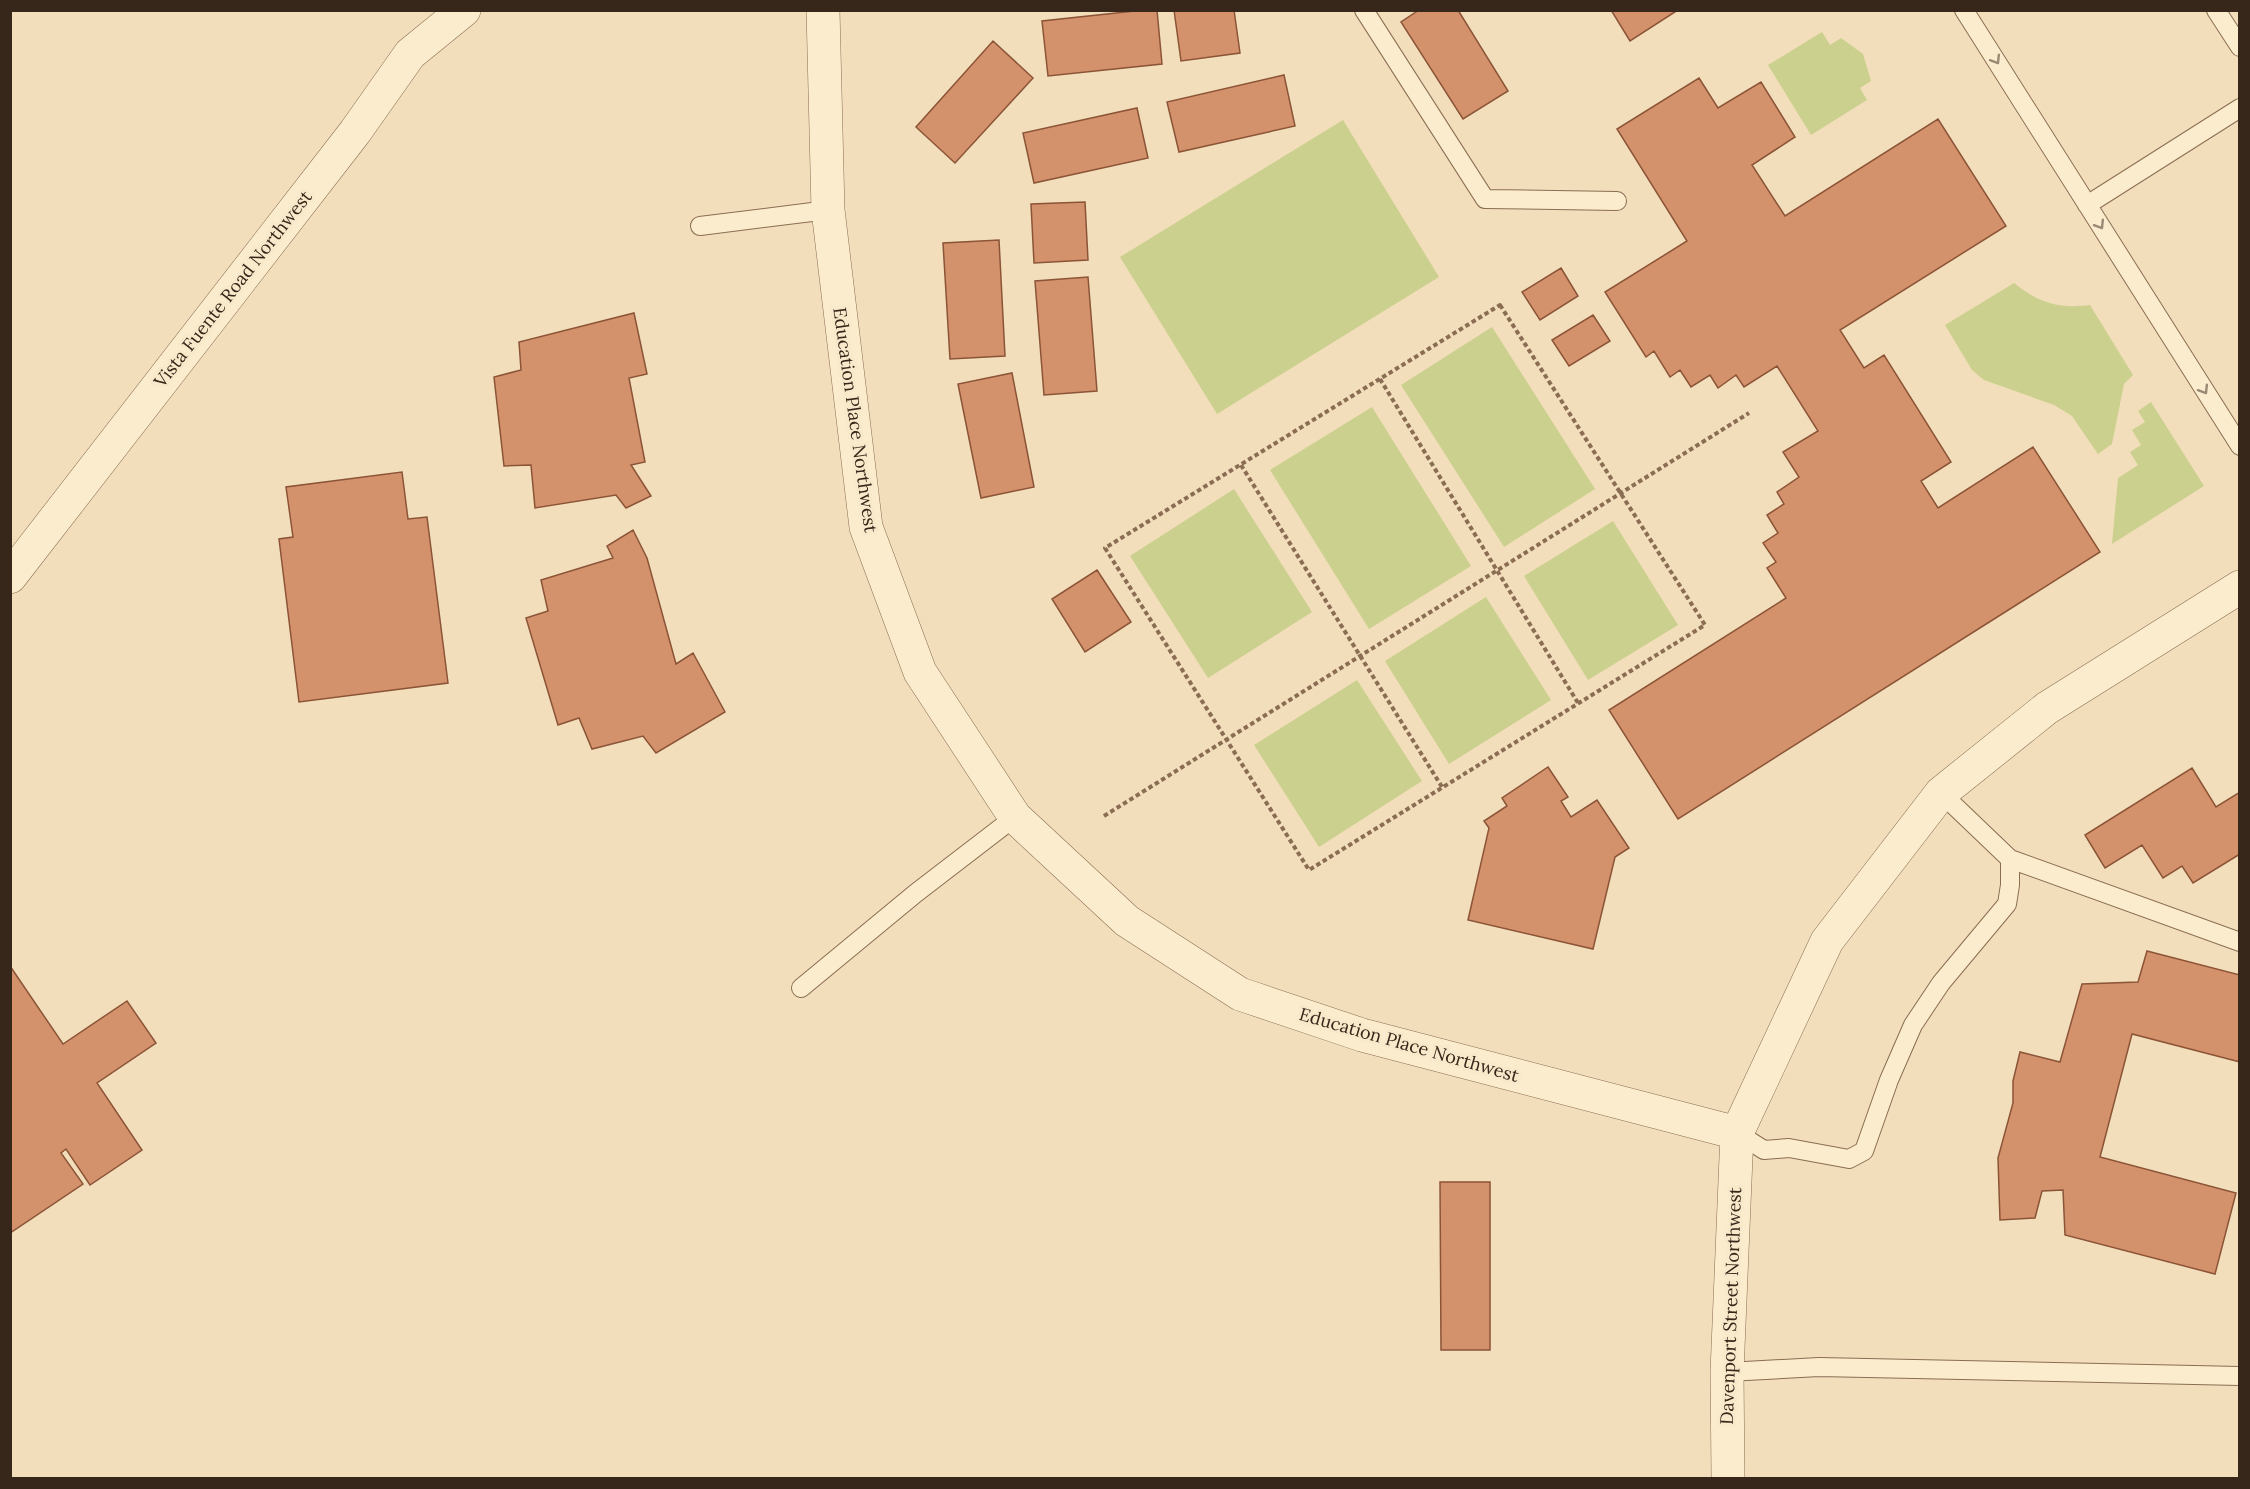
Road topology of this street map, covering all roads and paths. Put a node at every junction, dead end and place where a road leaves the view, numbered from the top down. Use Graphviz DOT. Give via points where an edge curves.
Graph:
graph roads {
  1 [pos="464,10"];
  2 [pos="823,10"];
  3 [pos="1364,10"];
  4 [pos="1964,10"];
  5 [pos="2216,10"];
  6 [pos="2240,47"];
  7 [pos="2240,108"];
  8 [pos="1617,201"];
  9 [pos="2087,205"];
  10 [pos="828,210"];
  11 [pos="700,226"];
  12 [pos="1380,379"];
  13 [pos="1749,413"];
  14 [pos="2240,446"];
  15 [pos="1241,465"];
  16 [pos="1621,494"];
  17 [pos="1498,570"];
  18 [pos="10,577"];
  19 [pos="2240,587"];
  20 [pos="1360,656"];
  21 [pos="1578,703"];
  22 [pos="1226,740"];
  23 [pos="1442,787"];
  24 [pos="1941,793"];
  25 [pos="1104,816"];
  26 [pos="1015,818"];
  27 [pos="2010,859"];
  28 [pos="2240,942"];
  29 [pos="801,988"];
  30 [pos="1737,1133"];
  31 [pos="1727,1372"];
  32 [pos="2240,1376"];
  33 [pos="1728,1479"];
  1 -- 18 [label="street, Vista Fuente Road Northwest" via="410,54 355,132"];
  2 -- 10 [label="street, Education Place Northwest"];
  3 -- 8 [label="lane" via="1485,199"];
  4 -- 9 [label="lane, one-way"];
  5 -- 6 [label="lane"];
  7 -- 9 [label="lane"];
  9 -- 14 [label="lane, one-way"];
  10 -- 11 [label="lane"];
  10 -- 26 [label="street, Education Place Northwest" via="866,527 920,672"];
  12 -- 15 [label="path"];
  12 -- 16 [label="path" via="1500,304"];
  12 -- 17 [label="path"];
  13 -- 16 [label="path"];
  15 -- 20 [label="path"];
  15 -- 22 [label="path" via="1105,548"];
  16 -- 17 [label="path"];
  16 -- 21 [label="path" via="1705,625"];
  17 -- 20 [label="path"];
  17 -- 21 [label="path"];
  19 -- 24 [label="street" via="2047,708"];
  20 -- 22 [label="path"];
  20 -- 23 [label="path"];
  21 -- 23 [label="path"];
  22 -- 23 [label="path" via="1309,870"];
  22 -- 25 [label="path"];
  24 -- 27 [label="lane"];
  24 -- 30 [label="street" via="1827,941"];
  26 -- 29 [label="lane"];
  26 -- 30 [label="street, Education Place Northwest" via="1127,921 1240,994 1362,1035"];
  27 -- 28 [label="lane"];
  27 -- 30 [label="lane" via="2007,904 1941,983 1913,1025 1864,1151 1849,1159 1789,1148 1764,1150"];
  30 -- 31 [label="street, Davenport Street Northwest"];
  31 -- 32 [label="lane" via="1819,1367"];
  31 -- 33 [label="street, Davenport Street Northwest"];
}
